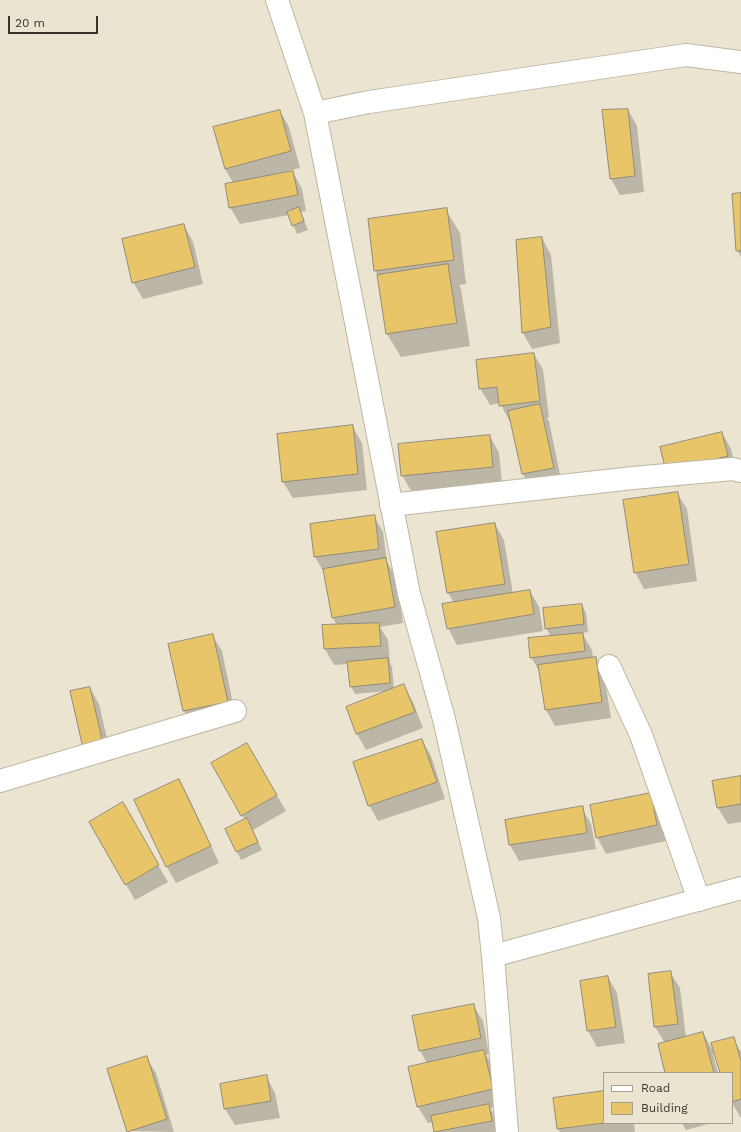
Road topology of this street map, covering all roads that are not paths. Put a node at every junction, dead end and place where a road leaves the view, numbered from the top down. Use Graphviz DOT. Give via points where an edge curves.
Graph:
graph roads {
  1 [pos="277,0"];
  2 [pos="741,62"];
  3 [pos="315,113"];
  4 [pos="741,471"];
  5 [pos="392,505"];
  6 [pos="609,666"];
  7 [pos="235,712"];
  8 [pos="0,781"];
  9 [pos="741,888"];
  10 [pos="699,900"];
  11 [pos="493,956"];
  12 [pos="507,1132"];
  1 -- 3 [label="street"];
  2 -- 3 [label="street" via="686,55 369,102"];
  3 -- 5 [label="street"];
  4 -- 5 [label="street" via="733,469 633,478"];
  5 -- 11 [label="street" via="409,594 444,719 488,918"];
  6 -- 10 [label="street" via="641,735"];
  7 -- 8 [label="street"];
  9 -- 10 [label="street"];
  10 -- 11 [label="street"];
  11 -- 12 [label="street"];
}
